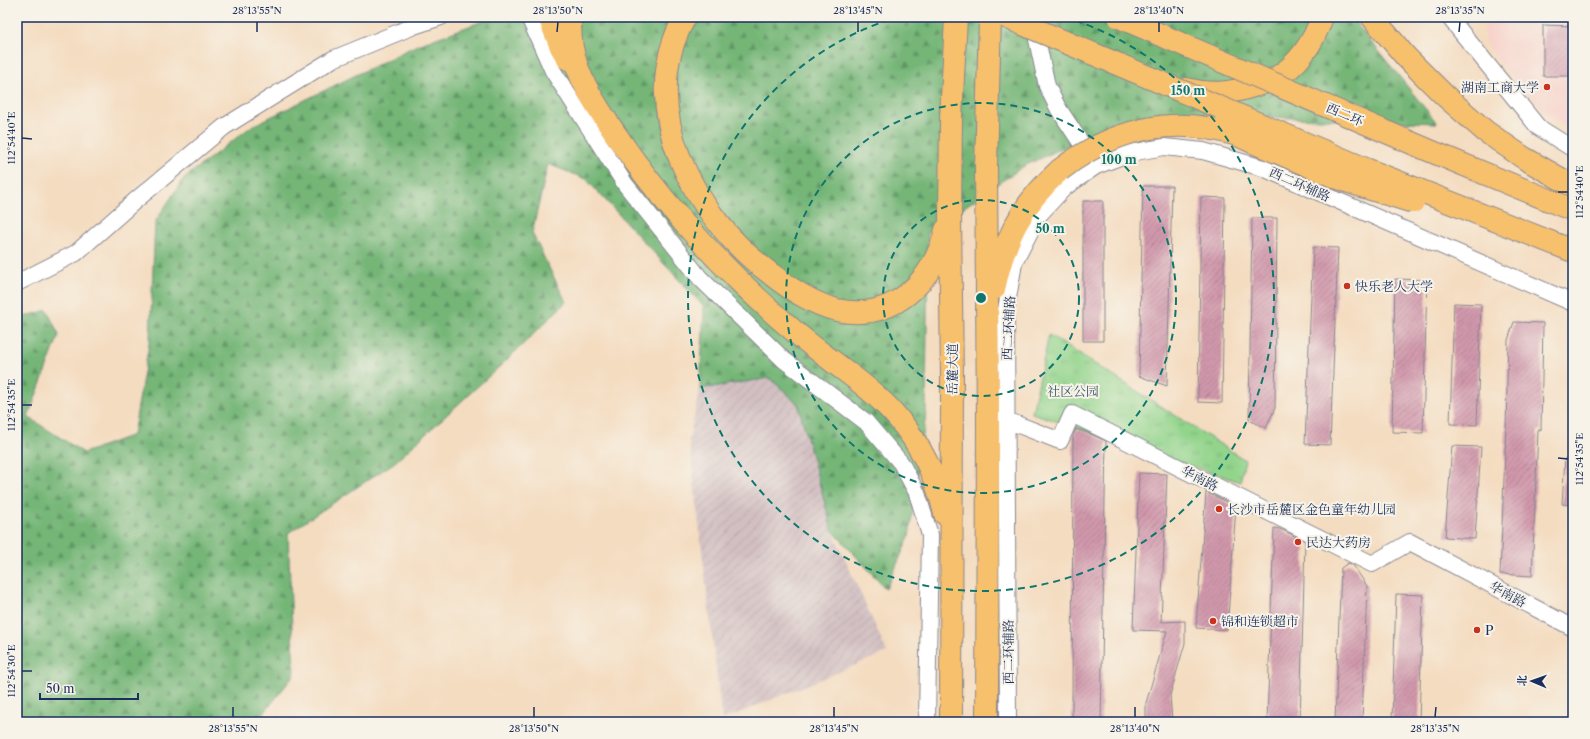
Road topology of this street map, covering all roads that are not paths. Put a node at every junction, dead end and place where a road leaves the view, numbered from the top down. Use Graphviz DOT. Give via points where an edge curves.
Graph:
graph roads {
  1 [pos="441,17"];
  2 [pos="529,17"];
  3 [pos="685,17"];
  4 [pos="956,17"];
  5 [pos="990,17"];
  6 [pos="1006,17"];
  7 [pos="1032,17"];
  8 [pos="1119,17"];
  9 [pos="1322,17"];
  10 [pos="1372,17"];
  11 [pos="1449,17"];
  12 [pos="558,21"];
  13 [pos="1173,86"];
  14 [pos="1573,149"];
  15 [pos="1096,166"];
  16 [pos="1573,186"];
  17 [pos="1573,210"];
  18 [pos="950,216"];
  19 [pos="1573,252"];
  20 [pos="17,283"];
  21 [pos="1573,303"];
  22 [pos="986,332"];
  23 [pos="1006,420"];
  24 [pos="952,546"];
  25 [pos="1573,628"];
  26 [pos="927,722"];
  27 [pos="951,722"];
  28 [pos="987,722"];
  29 [pos="1008,722"];
  1 -- 20 [label="street" via="333,59 224,127 76,253"];
  2 -- 26 [label="street" via="553,71 625,184 700,278 784,360 866,422 901,462 917,493 930,535"];
  3 -- 18 [label="highway" via="674,40 665,80 668,118 680,158 689,179 717,223 761,267 786,286 836,310 871,311 886,306 903,298 918,286 939,251"];
  4 -- 18 [label="highway, 岳麓大道"];
  5 -- 22 [label="highway" via="986,167"];
  6 -- 13 [label="highway, bridge"];
  7 -- 15 [label="street" via="1047,86 1058,108"];
  8 -- 17 [label="highway, 西二环, bridge"];
  9 -- 13 [label="highway" via="1307,48 1276,78 1236,92 1220,94"];
  10 -- 16 [label="highway" via="1444,95 1485,131 1524,158"];
  11 -- 14 [label="street" via="1538,127"];
  12 -- 24 [label="highway" via="561,47 584,85 628,153 692,233 773,314 882,402 916,442 932,473 943,505"];
  13 -- 19 [label="highway, bridge" via="1368,170"];
  15 -- 21 [label="street, 西二环辅路" via="1130,153 1164,147 1202,151 1263,168"];
  15 -- 23 [label="street, 西二环辅路" via="1064,188 1038,216 1014,263 1006,310"];
  18 -- 24 [label="highway, 岳麓大道"];
  19 -- 22 [label="highway, bridge" via="1340,179 1234,134 1206,128 1155,128 1119,135 1102,143 1084,153 1044,184 1030,201 1008,240 996,281"];
  22 -- 28 [label="highway"];
  23 -- 25 [label="street, 华南路" via="1060,441 1072,414 1372,564 1410,542"];
  23 -- 29 [label="street, 西二环辅路"];
  24 -- 27 [label="highway, 岳麓大道"];
}
